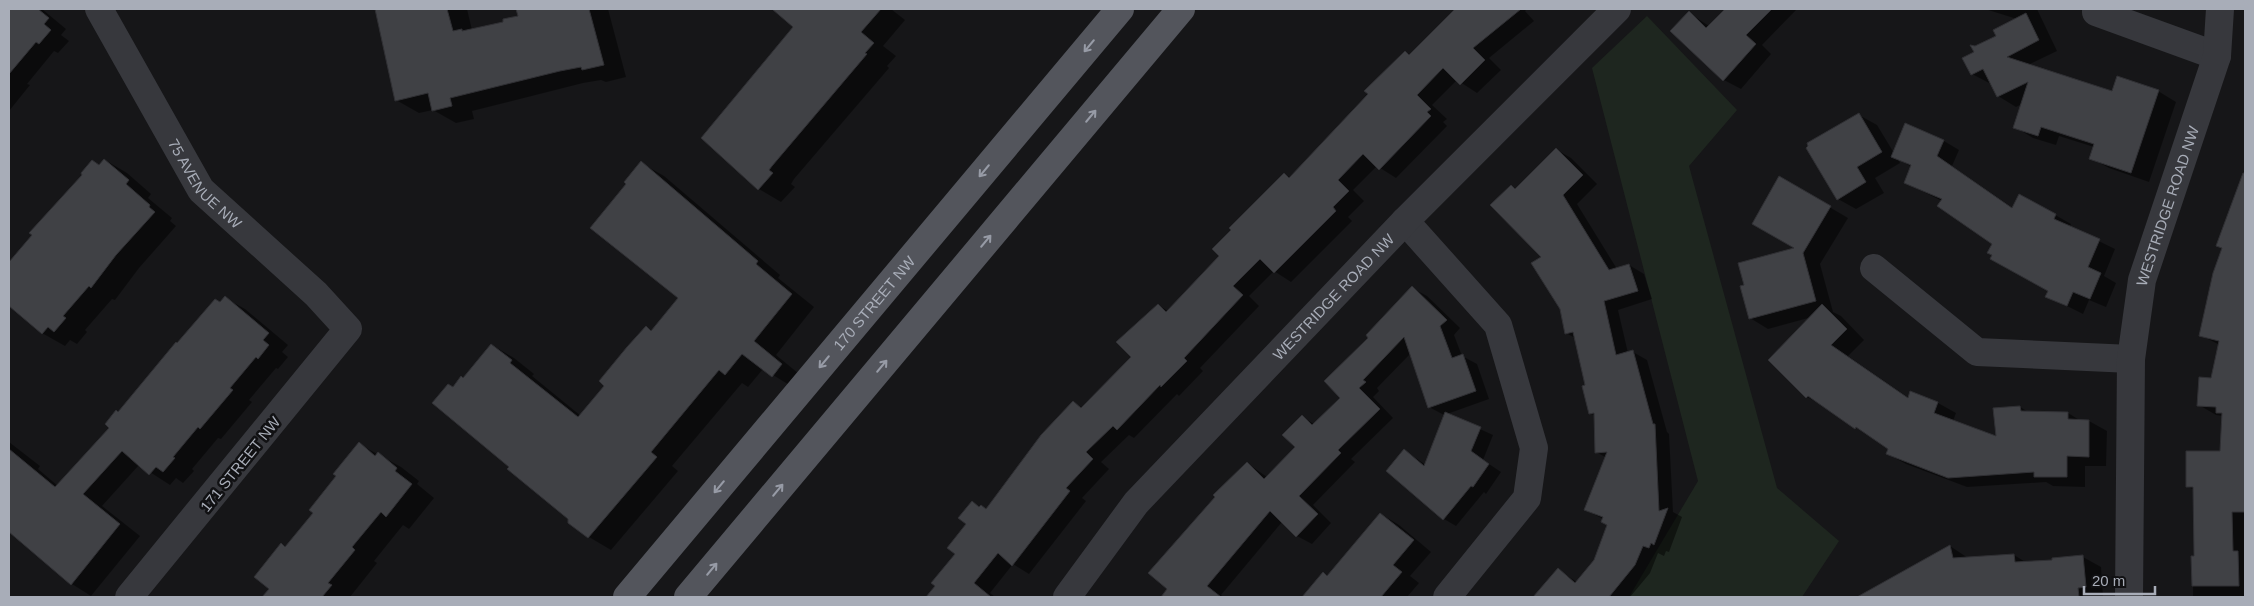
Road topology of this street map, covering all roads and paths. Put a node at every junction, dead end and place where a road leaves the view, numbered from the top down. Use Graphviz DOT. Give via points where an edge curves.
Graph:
graph roads {
  1 [pos="99,9"];
  2 [pos="1120,9"];
  3 [pos="1181,9"];
  4 [pos="1617,9"];
  5 [pos="2220,9"];
  6 [pos="2096,12"];
  7 [pos="2217,56"];
  8 [pos="1405,221"];
  9 [pos="1874,268"];
  10 [pos="348,329"];
  11 [pos="2132,359"];
  12 [pos="129,597"];
  13 [pos="627,597"];
  14 [pos="688,597"];
  15 [pos="1067,597"];
  16 [pos="1447,597"];
  17 [pos="2129,597"];
  1 -- 10 [label="street, 75 AVENUE NW" via="201,190 316,294"];
  2 -- 13 [label="main road, 170 STREET NW, one-way"];
  14 -- 3 [label="main road, one-way"];
  4 -- 8 [label="street, WESTRIDGE ROAD NW"];
  5 -- 7 [label="street, WESTRIDGE ROAD NW"];
  6 -- 7 [label="street"];
  7 -- 11 [label="street, WESTRIDGE ROAD NW" via="2142,280"];
  8 -- 15 [label="street, WESTRIDGE ROAD NW" via="1136,503"];
  8 -- 16 [label="street" via="1498,325 1534,448 1527,498"];
  9 -- 11 [label="street" via="1977,352"];
  10 -- 12 [label="street, 171 STREET NW"];
  11 -- 17 [label="street, WESTRIDGE ROAD NW"];
}
